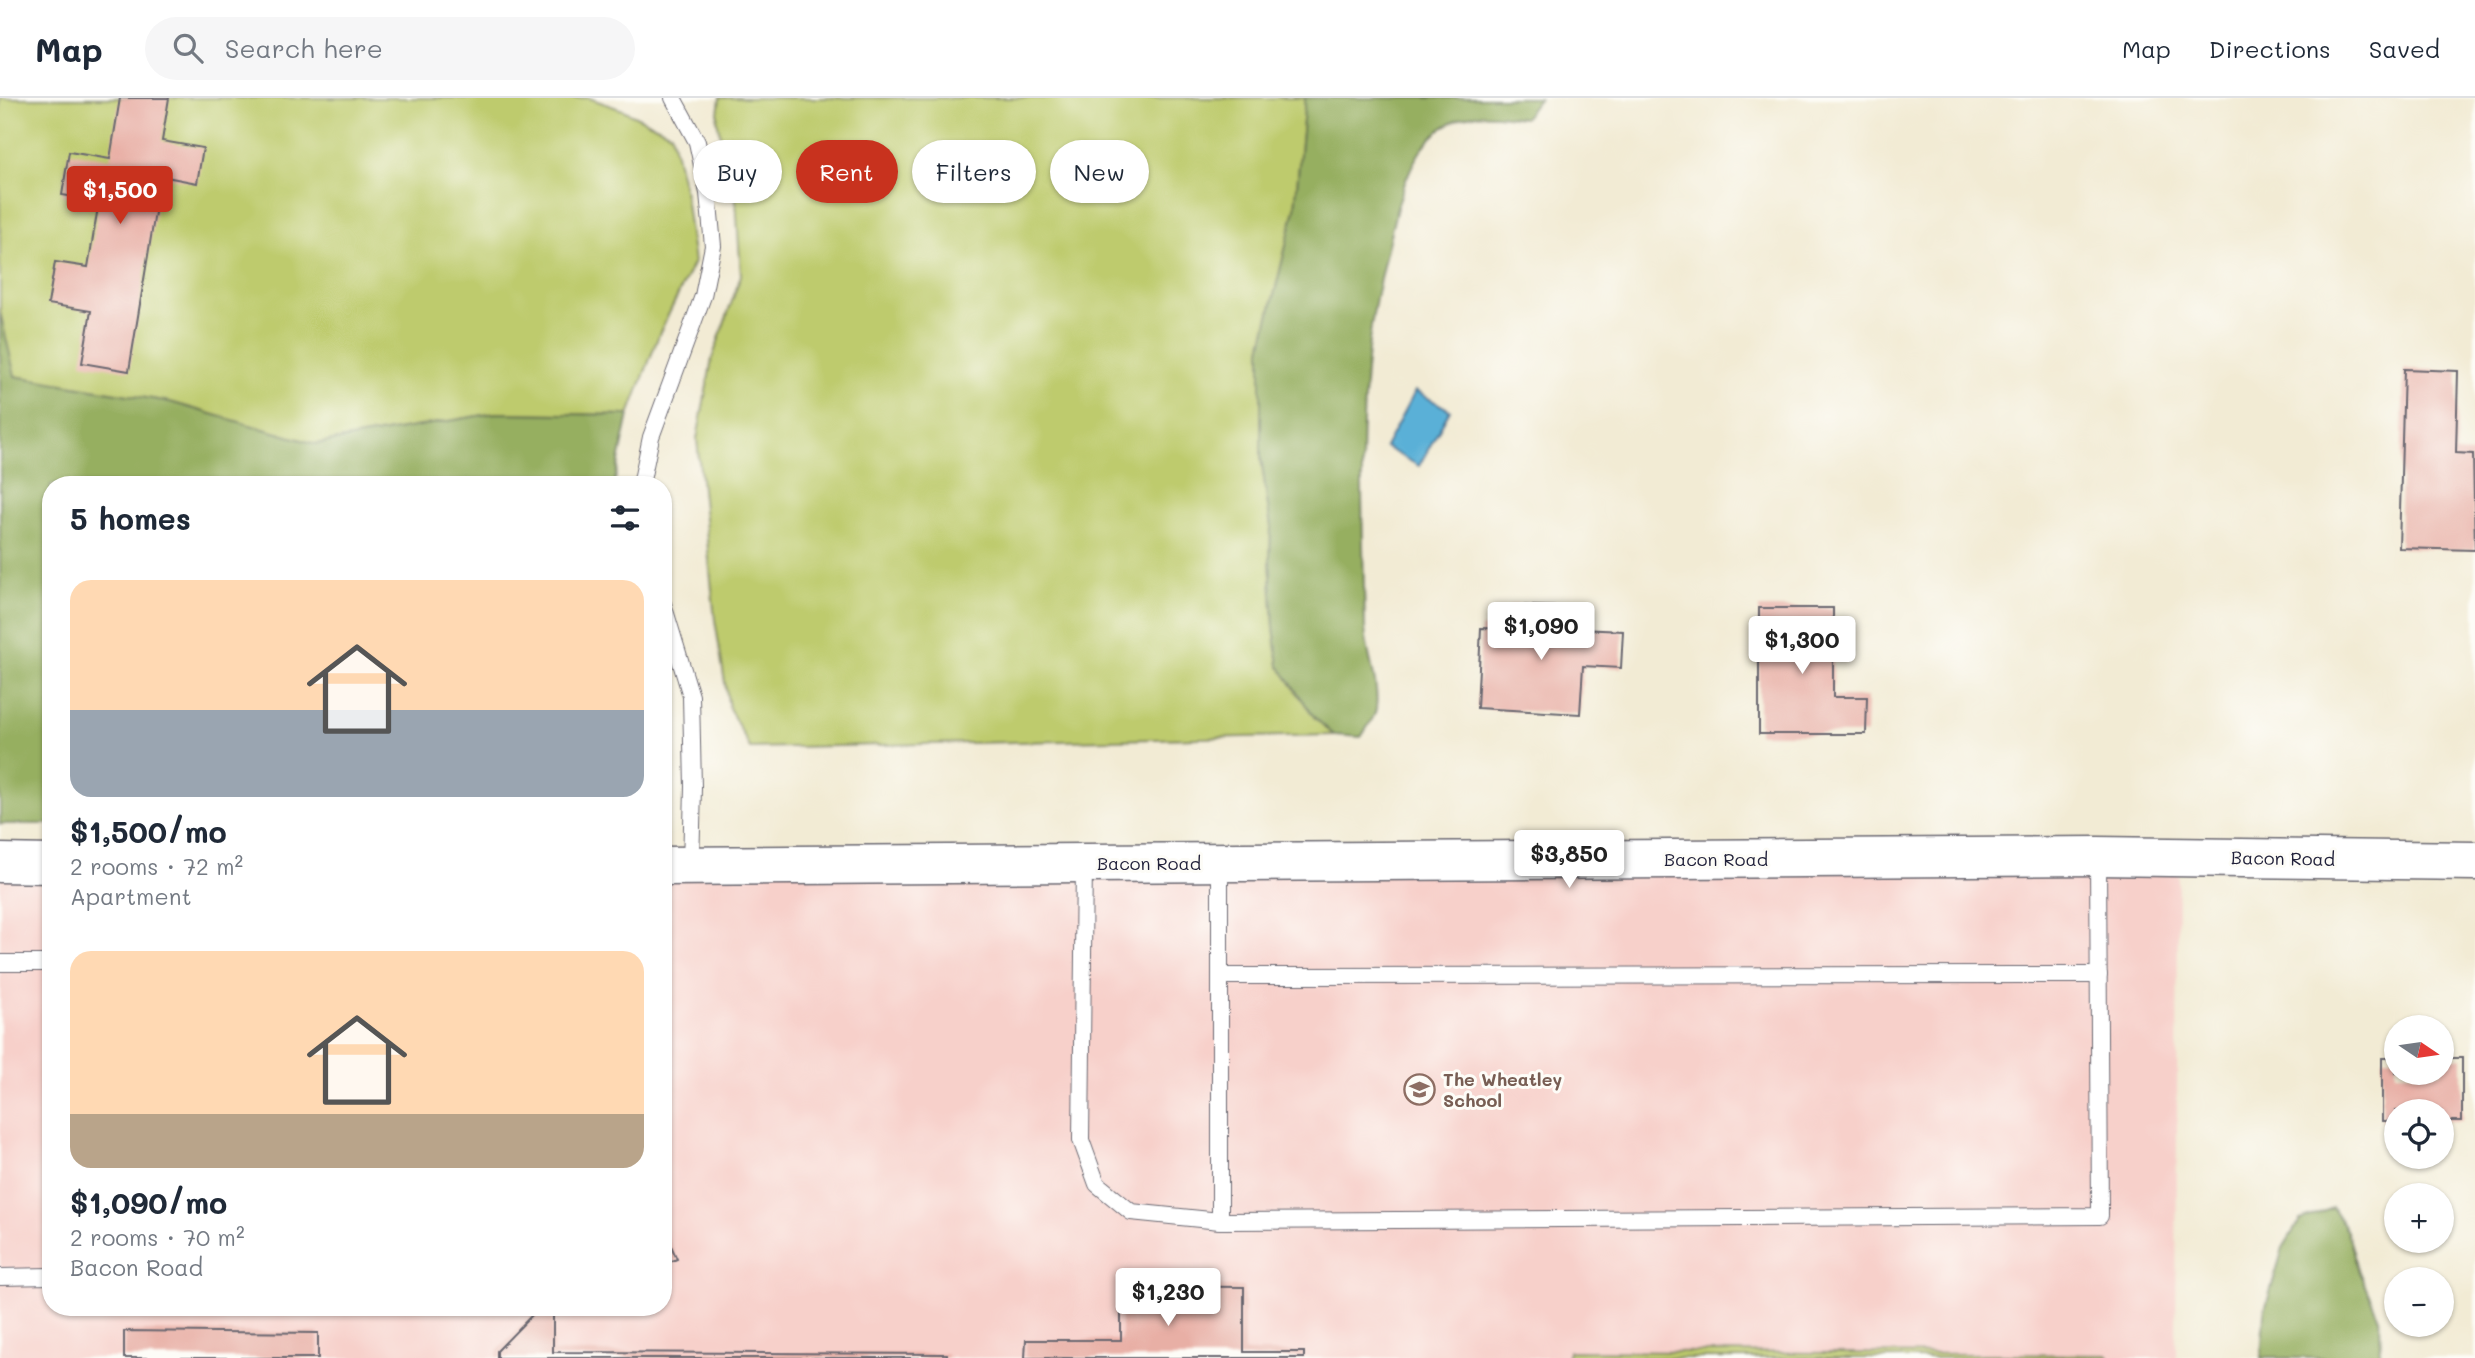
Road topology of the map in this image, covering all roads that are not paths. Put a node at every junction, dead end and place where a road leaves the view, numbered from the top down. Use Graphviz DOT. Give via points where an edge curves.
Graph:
graph roads {
  1 [pos="673,98"];
  2 [pos="643,476"];
  3 [pos="672,634"];
  4 [pos="2098,856"];
  5 [pos="2475,861"];
  6 [pos="1220,862"];
  7 [pos="0,863"];
  8 [pos="1084,863"];
  9 [pos="42,864"];
  10 [pos="677,866"];
  11 [pos="42,962"];
  12 [pos="0,963"];
  13 [pos="2099,975"];
  14 [pos="1220,976"];
  15 [pos="1220,1221"];
  16 [pos="42,1276"];
  17 [pos="0,1277"];
  1 -- 2 [label="lane" via="697,142 713,246 703,296 651,437"];
  3 -- 10 [label="lane" via="691,696 693,787"];
  4 -- 5 [label="street, Bacon Road"];
  4 -- 6 [label="street, Bacon Road"];
  4 -- 13 [label="lane"];
  6 -- 8 [label="street, Bacon Road"];
  6 -- 14 [label="lane"];
  7 -- 9 [label="street"];
  8 -- 10 [label="street, Bacon Road"];
  8 -- 15 [label="lane" via="1081,1140 1097,1184 1131,1212"];
  11 -- 12 [label="lane"];
  13 -- 14 [label="lane"];
  13 -- 15 [label="lane" via="2100,1216"];
  14 -- 15 [label="lane"];
  16 -- 17 [label="lane"];
}
